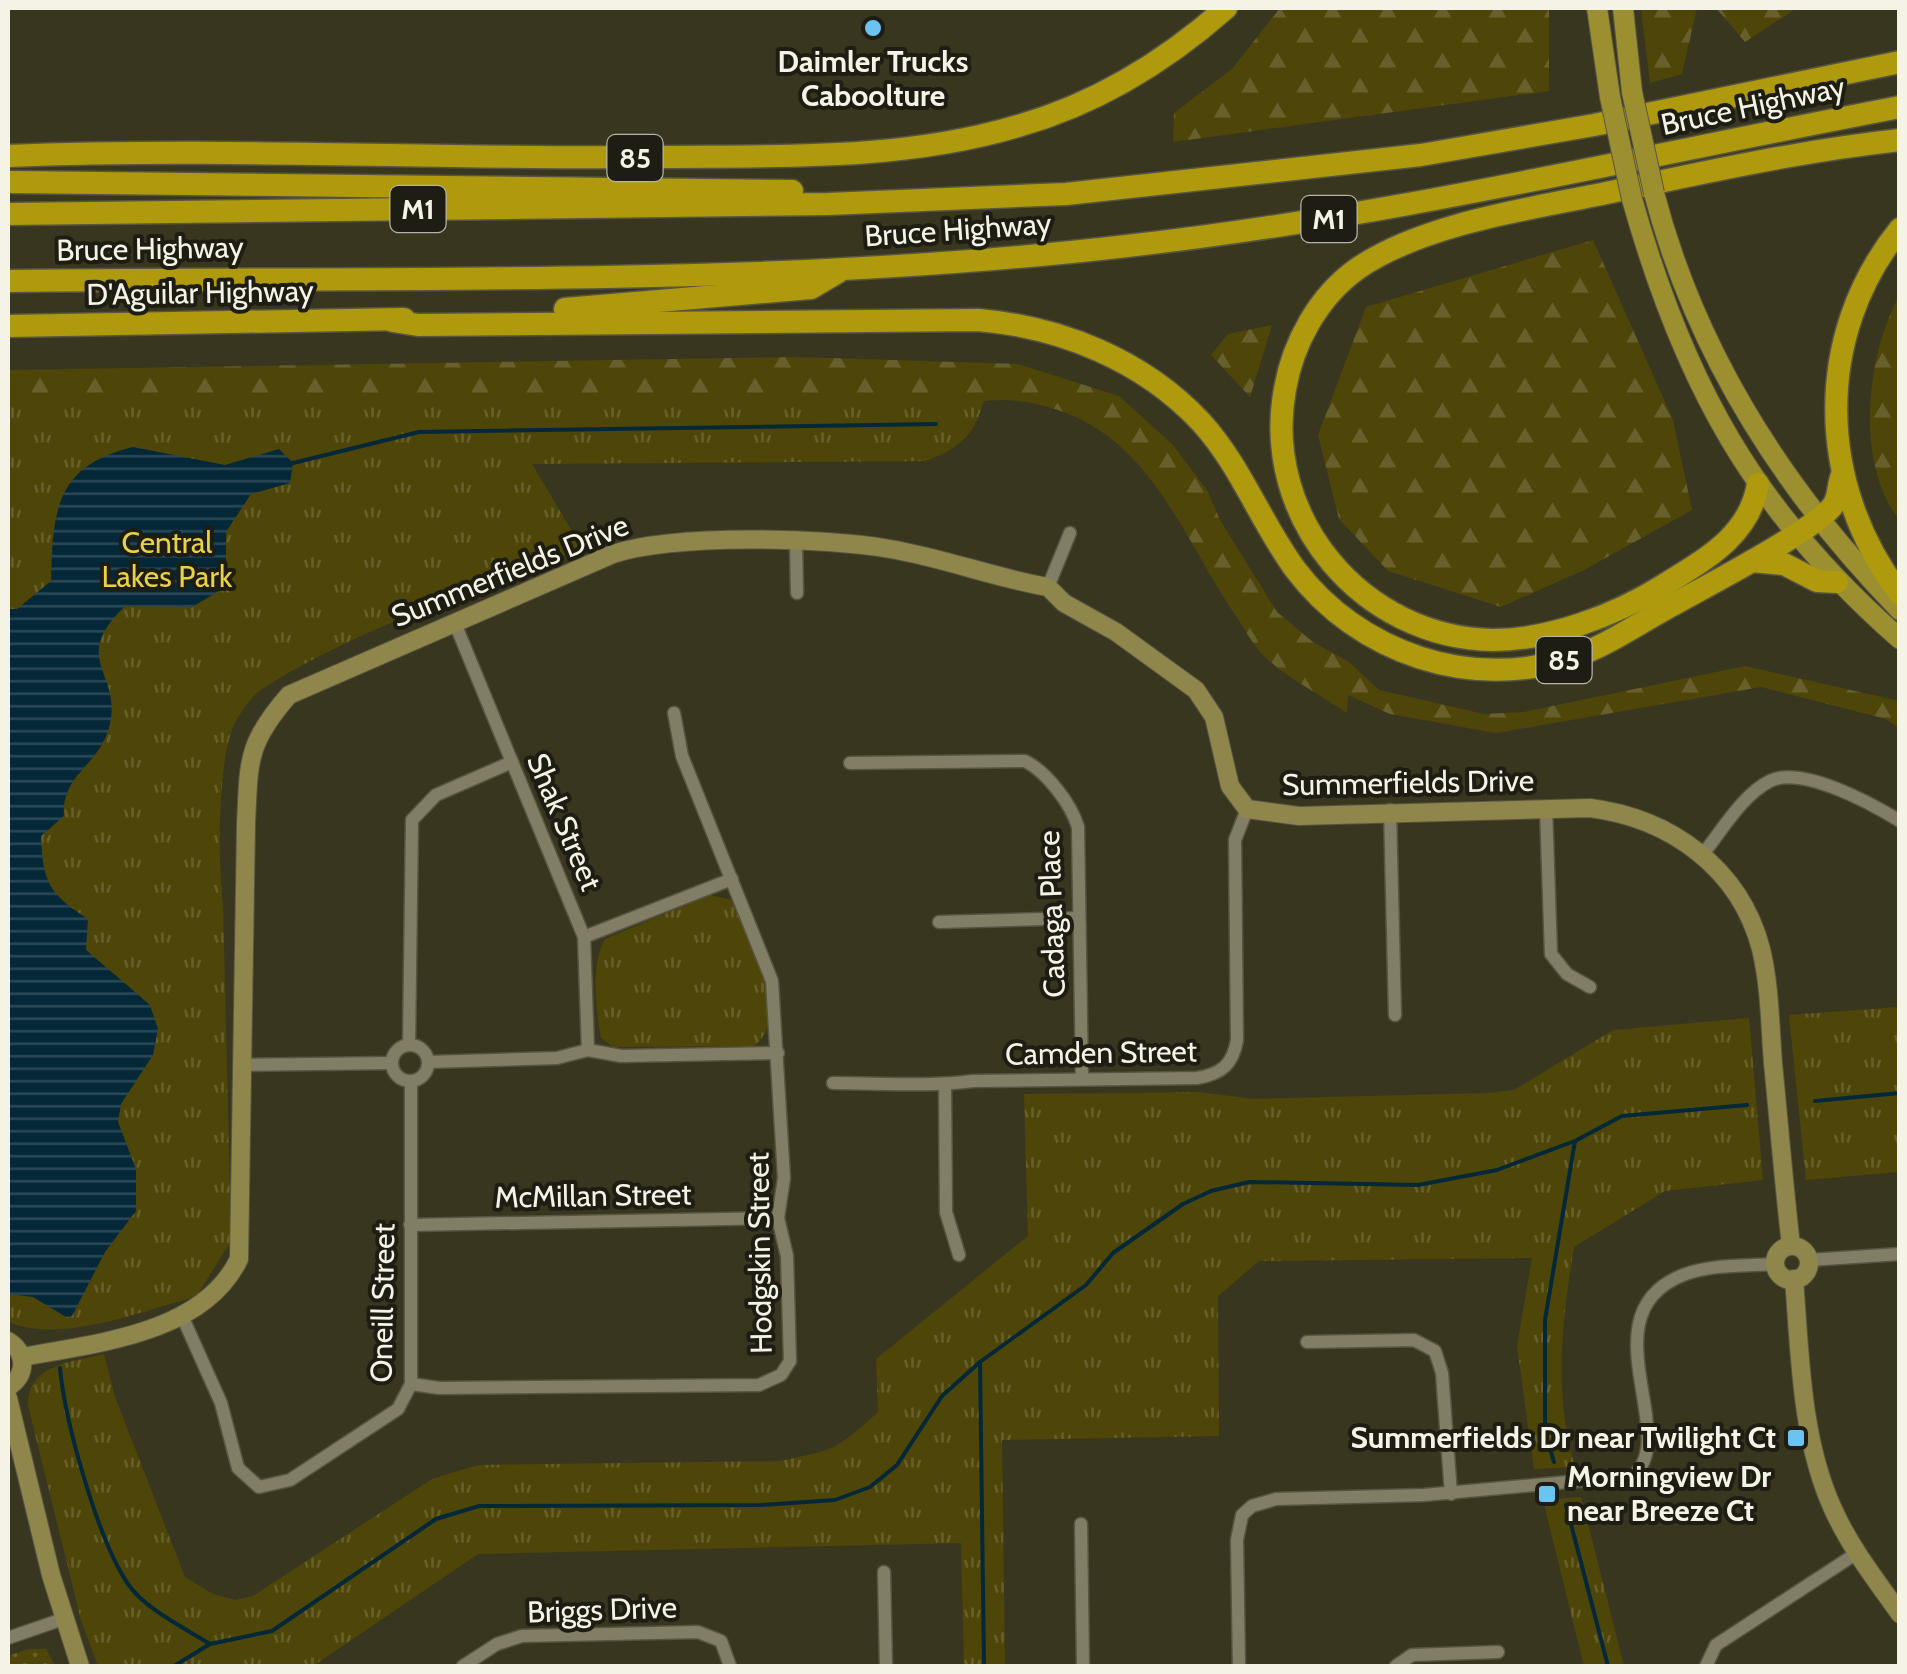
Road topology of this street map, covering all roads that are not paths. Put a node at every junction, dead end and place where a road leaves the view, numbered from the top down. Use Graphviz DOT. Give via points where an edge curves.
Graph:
graph roads {
  1 [pos="1226,8"];
  2 [pos="1597,8"];
  3 [pos="1623,8"];
  4 [pos="1900,62"];
  5 [pos="1621,94"];
  6 [pos="1900,108"];
  7 [pos="1900,140"];
  8 [pos="8,156"];
  9 [pos="8,182"];
  10 [pos="828,204"];
  11 [pos="8,214"];
  12 [pos="1900,229"];
  13 [pos="843,269"];
  14 [pos="8,281"];
  15 [pos="393,321"];
  16 [pos="8,326"];
  17 [pos="1842,475"];
  18 [pos="1758,484"];
  19 [pos="1818,518"];
  20 [pos="1070,533"];
  21 [pos="1794,533"];
  22 [pos="796,542"];
  23 [pos="1752,561"];
  24 [pos="1837,582"];
  25 [pos="1048,587"];
  26 [pos="797,593"];
  27 [pos="1900,594"];
  28 [pos="1900,610"];
  29 [pos="454,621"];
  30 [pos="1900,639"];
  31 [pos="674,714"];
  32 [pos="512,762"];
  33 [pos="850,763"];
  34 [pos="1546,808"];
  35 [pos="1247,809"];
  36 [pos="1390,810"];
  37 [pos="1900,821"];
  38 [pos="1702,855"];
  39 [pos="732,879"];
  40 [pos="1079,918"];
  41 [pos="938,922"];
  42 [pos="584,937"];
  43 [pos="1590,988"];
  44 [pos="1395,1016"];
  45 [pos="410,1045"];
  46 [pos="588,1050"];
  47 [pos="778,1052"];
  48 [pos="429,1062"];
  49 [pos="392,1063"];
  50 [pos="242,1065"];
  51 [pos="1082,1079"];
  52 [pos="411,1082"];
  53 [pos="833,1083"];
  54 [pos="945,1086"];
  55 [pos="778,1218"];
  56 [pos="410,1225"];
  57 [pos="1791,1246"];
  58 [pos="1900,1254"];
  59 [pos="959,1255"];
  60 [pos="1809,1260"];
  61 [pos="1776,1264"];
  62 [pos="1794,1280"];
  63 [pos="182,1316"];
  64 [pos="8,1342"];
  65 [pos="1307,1342"];
  66 [pos="22,1357"];
  67 [pos="411,1384"];
  68 [pos="8,1386"];
  69 [pos="8,1398"];
  70 [pos="1452,1494"];
  71 [pos="1081,1524"];
  72 [pos="1857,1553"];
  73 [pos="884,1572"];
  74 [pos="1900,1614"];
  75 [pos="63,1619"];
  76 [pos="8,1638"];
  77 [pos="1498,1652"];
  78 [pos="80,1666"];
  79 [pos="463,1666"];
  80 [pos="730,1666"];
  81 [pos="886,1666"];
  82 [pos="1083,1666"];
  83 [pos="1239,1666"];
  84 [pos="1396,1666"];
  85 [pos="1706,1666"];
  1 -- 8 [label="highway, 85" via="1145,68 1082,102 1021,126 927,147 538,159 238,152"];
  2 -- 5 [label="main road"];
  3 -- 5 [label="main road"];
  4 -- 10 [label="highway, Bruce Highway / M1" via="1577,128 1326,168 1066,194"];
  5 -- 18 [label="main road, bridge" via="1632,199 1685,360"];
  5 -- 19 [label="main road, bridge" via="1706,339 1752,424"];
  6 -- 13 [label="highway, Bruce Highway / M1" via="1319,221 1124,247"];
  7 -- 18 [label="highway" via="1667,179 1393,248 1352,273 1321,304 1288,373 1284,459 1292,498 1312,538 1362,594 1444,634 1512,639 1632,602 1733,535 1752,514"];
  9 -- 10 [label="highway" via="788,190"];
  10 -- 11 [label="highway, Bruce Highway / M1"];
  12 -- 17 [label="highway" via="1863,285 1842,342 1835,408"];
  13 -- 14 [label="highway, Bruce Highway / M1"];
  13 -- 15 [label="highway" via="811,288"];
  15 -- 16 [label="highway, D'Aguilar Highway / 85"];
  15 -- 23 [label="highway, 85" via="418,326 978,320 1074,340 1149,378 1198,419 1236,468 1292,565 1325,604 1377,640 1434,663 1511,669 1577,656"];
  17 -- 19 [label="highway" via="1836,502"];
  17 -- 27 [label="highway" via="1864,539"];
  18 -- 21 [label="main road"];
  19 -- 21 [label="highway, 85"];
  19 -- 28 [label="main road"];
  20 -- 25 [label="street"];
  21 -- 23 [label="highway, 85"];
  21 -- 24 [label="main road"];
  22 -- 25 [label="street, Summerfields Drive" via="890,548"];
  22 -- 26 [label="street"];
  22 -- 29 [label="street, Summerfields Drive" via="636,546"];
  23 -- 24 [label="highway"];
  24 -- 30 [label="main road"];
  25 -- 35 [label="street, Summerfields Drive" via="1196,690 1214,717 1230,786"];
  29 -- 32 [label="street, Shak Street"];
  29 -- 50 [label="street, Summerfields Drive" via="289,695 258,729 249,763"];
  31 -- 39 [label="street, Hodgskin Street" via="682,756"];
  32 -- 42 [label="street, Shak Street"];
  32 -- 45 [label="street" via="436,795 412,820"];
  33 -- 40 [label="street, Cadaga Place" via="1032,764 1078,827"];
  34 -- 36 [label="street, Summerfields Drive"];
  34 -- 38 [label="street, Summerfields Drive" via="1642,818"];
  34 -- 43 [label="street" via="1551,954"];
  35 -- 36 [label="street, Summerfields Drive" via="1300,816"];
  35 -- 51 [label="street, Camden Street" via="1235,840 1237,1040 1231,1062 1197,1078"];
  36 -- 44 [label="street"];
  37 -- 38 [label="street" via="1848,793 1779,778 1758,788"];
  38 -- 57 [label="street, Summerfields Drive" via="1741,900 1760,948"];
  39 -- 42 [label="street"];
  39 -- 47 [label="street, Hodgskin Street" via="772,981"];
  40 -- 41 [label="street"];
  40 -- 51 [label="street, Cadaga Place"];
  42 -- 46 [label="street, Shak Street"];
  45 -- 48 [label="street"];
  45 -- 49 [label="street"];
  46 -- 47 [label="street" via="621,1056"];
  46 -- 48 [label="street" via="557,1058"];
  47 -- 55 [label="street, Hodgskin Street" via="784,1193"];
  48 -- 52 [label="street" via="422,1078"];
  49 -- 50 [label="street"];
  49 -- 52 [label="street"];
  50 -- 63 [label="street, Summerfields Drive" via="239,1259 209,1301"];
  51 -- 54 [label="street, Camden Street"];
  52 -- 56 [label="street, Oneill Street"];
  53 -- 54 [label="street, Camden Street"];
  54 -- 59 [label="street" via="946,1212"];
  55 -- 56 [label="street, McMillan Street"];
  55 -- 67 [label="street, Hodgskin Street" via="788,1256 792,1351 787,1369 772,1381"];
  56 -- 67 [label="street, Oneill Street"];
  57 -- 60 [label="street"];
  57 -- 61 [label="street"];
  58 -- 60 [label="street"];
  60 -- 62 [label="street"];
  61 -- 62 [label="street"];
  61 -- 70 [label="street" via="1687,1274 1645,1307 1637,1339 1648,1450 1633,1476"];
  62 -- 72 [label="street" via="1814,1454 1831,1506"];
  63 -- 66 [label="street, Summerfields Drive"];
  63 -- 67 [label="street, Oneill Street" via="228,1420 238,1468 259,1487 290,1480 398,1409"];
  64 -- 66 [label="street"];
  65 -- 70 [label="street" via="1414,1340 1434,1350 1442,1373"];
  66 -- 68 [label="street" via="22,1372"];
  69 -- 75 [label="street"];
  70 -- 83 [label="street" via="1276,1499 1252,1506 1242,1515 1237,1540"];
  71 -- 82 [label="street"];
  72 -- 74 [label="street"];
  72 -- 85 [label="street" via="1716,1645"];
  73 -- 81 [label="street"];
  75 -- 76 [label="street"];
  75 -- 78 [label="street"];
  77 -- 84 [label="street" via="1412,1654"];
  79 -- 80 [label="street, Briggs Drive" via="522,1636 698,1632 721,1641"];
}
